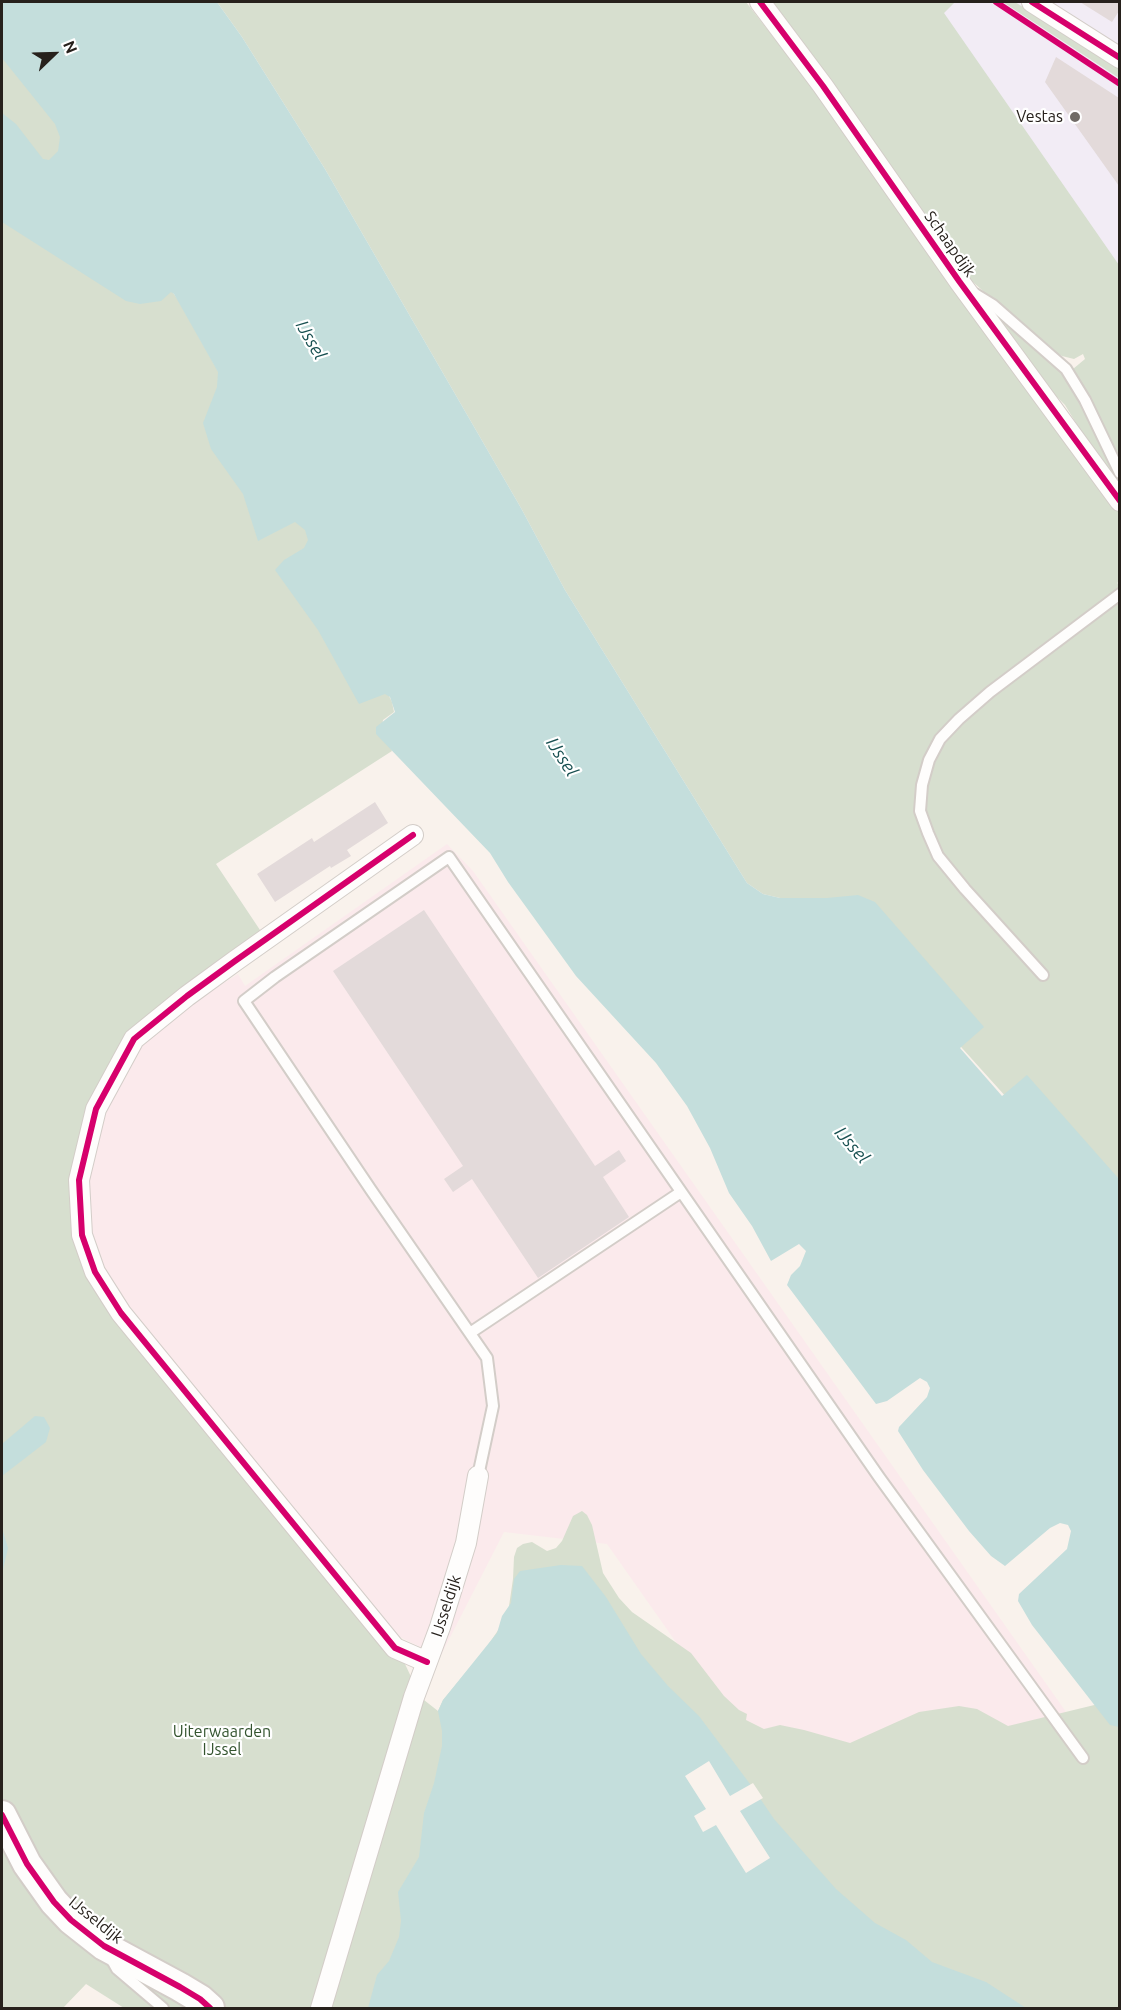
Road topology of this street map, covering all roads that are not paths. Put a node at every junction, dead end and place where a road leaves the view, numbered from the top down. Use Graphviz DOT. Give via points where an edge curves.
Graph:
graph roads {
  1 [pos="760,2"];
  2 [pos="1032,2"];
  3 [pos="1119,58"];
  4 [pos="964,287"];
  5 [pos="1119,473"];
  6 [pos="1119,501"];
  7 [pos="1119,594"];
  8 [pos="413,835"];
  9 [pos="1043,975"];
  10 [pos="681,1192"];
  11 [pos="470,1333"];
  12 [pos="478,1476"];
  13 [pos="427,1662"];
  14 [pos="1083,1758"];
  15 [pos="2,1815"];
  16 [pos="104,1947"];
  17 [pos="163,2008"];
  18 [pos="210,2008"];
  19 [pos="321,2008"];
  1 -- 4 [label="street, Schaapdijk"];
  2 -- 3 [label="street"];
  4 -- 5 [label="lane, Schaapdijk" via="993,305 1066,369"];
  4 -- 6 [label="street, Schaapdijk"];
  7 -- 9 [label="lane" via="959,719 940,739 928,760 922,784 920,811 938,856"];
  8 -- 13 [label="street" via="235,961 134,1039 96,1109 79,1180 82,1235 95,1272 121,1313 395,1648"];
  10 -- 11 [label="lane"];
  10 -- 11 [label="lane" via="449,856 244,1001"];
  10 -- 14 [label="lane" via="879,1477"];
  11 -- 12 [label="lane" via="487,1358 493,1406"];
  12 -- 13 [label="street, IJsseldijk" via="466,1543"];
  13 -- 19 [label="street, IJsseldijk"];
  15 -- 16 [label="street, IJsseldijk" via="27,1864 54,1902"];
  16 -- 17 [label="lane" via="117,1969"];
  16 -- 18 [label="street, IJsseldijk" via="180,1987"];
}
